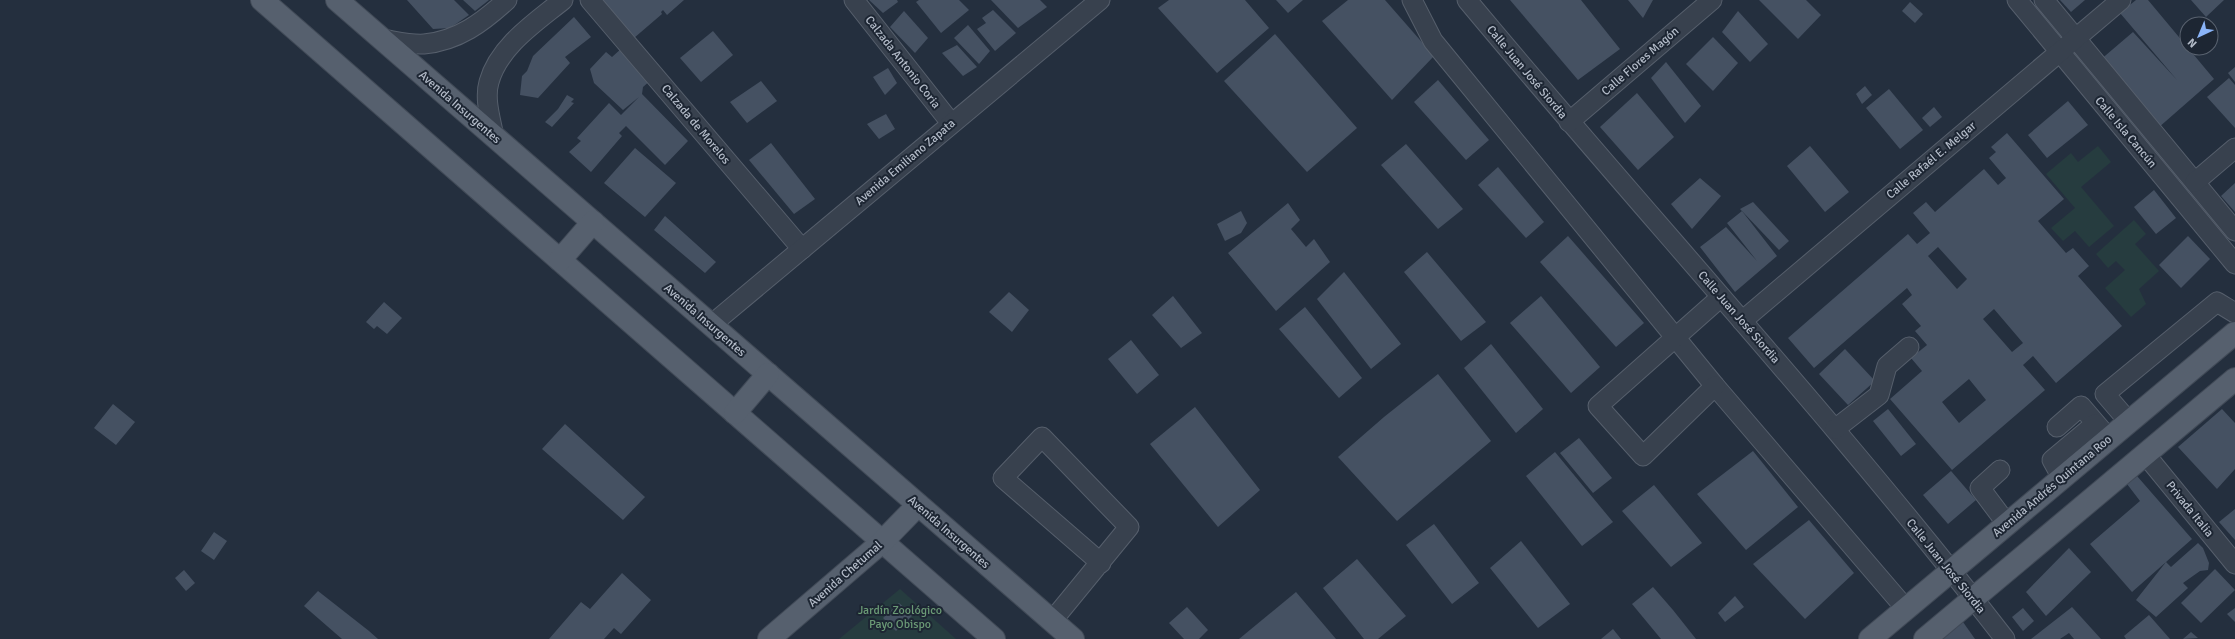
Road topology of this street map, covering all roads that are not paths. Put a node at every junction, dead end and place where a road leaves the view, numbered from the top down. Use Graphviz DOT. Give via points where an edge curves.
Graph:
graph roads {
  1 [pos="262,0"];
  2 [pos="337,0"];
  3 [pos="507,0"];
  4 [pos="563,0"];
  5 [pos="590,0"];
  6 [pos="854,0"];
  7 [pos="1100,0"];
  8 [pos="1412,0"];
  9 [pos="1467,0"];
  10 [pos="1712,0"];
  11 [pos="2017,0"];
  12 [pos="2044,0"];
  13 [pos="2121,0"];
  14 [pos="2075,38"];
  15 [pos="382,39"];
  16 [pos="2059,51"];
  17 [pos="1568,122"];
  18 [pos="951,123"];
  19 [pos="494,137"];
  20 [pos="2235,148"];
  21 [pos="2194,182"];
  22 [pos="593,222"];
  23 [pos="2235,231"];
  24 [pos="802,249"];
  25 [pos="560,260"];
  26 [pos="2235,264"];
  27 [pos="1721,297"];
  28 [pos="2235,313"];
  29 [pos="1742,321"];
  30 [pos="711,325"];
  31 [pos="2235,333"];
  32 [pos="1674,337"];
  33 [pos="1909,347"];
  34 [pos="768,374"];
  35 [pos="2235,379"];
  36 [pos="1715,386"];
  37 [pos="735,413"];
  38 [pos="2129,422"];
  39 [pos="2057,427"];
  40 [pos="1835,429"];
  41 [pos="2102,431"];
  42 [pos="2145,454"];
  43 [pos="2000,470"];
  44 [pos="918,505"];
  45 [pos="2007,524"];
  46 [pos="882,542"];
  47 [pos="1101,563"];
  48 [pos="2235,564"];
  49 [pos="1950,571"];
  50 [pos="1974,598"];
  51 [pos="1906,609"];
  52 [pos="1052,621"];
  53 [pos="768,639"];
  54 [pos="994,639"];
  55 [pos="1073,639"];
  56 [pos="1870,639"];
  57 [pos="1925,639"];
  58 [pos="2005,639"];
  1 -- 25 [label="main road"];
  2 -- 15 [label="main road, Avenida Insurgentes"];
  3 -- 15 [label="street" via="469,30 449,40 423,44"];
  4 -- 19 [label="street" via="529,28 499,61 489,82 488,107"];
  5 -- 24 [label="street, Calzada de Morelos"];
  6 -- 18 [label="street, Calzada Antonio Coria"];
  7 -- 18 [label="street, Avenida Emiliano Zapata"];
  8 -- 32 [label="street" via="1433,41"];
  9 -- 17 [label="street, Calle Juan José Siordia"];
  10 -- 17 [label="street, Calle Flores Magón"];
  11 -- 16 [label="street, Calle Isla Cancún"];
  12 -- 14 [label="street, Calle Isla Cancún"];
  13 -- 14 [label="street, Calle Rafaél E. Melgar"];
  14 -- 16 [label="street, Calle Rafaél E. Melgar"];
  14 -- 21 [label="street, Calle Isla Cancún"];
  15 -- 19 [label="main road, Avenida Insurgentes"];
  16 -- 26 [label="street, Calle Isla Cancún"];
  16 -- 29 [label="street, Calle Rafaél E. Melgar"];
  17 -- 27 [label="street, Calle Juan José Siordia"];
  18 -- 24 [label="street, Avenida Emiliano Zapata"];
  19 -- 22 [label="main road, Avenida Insurgentes"];
  20 -- 21 [label="street"];
  21 -- 23 [label="street, Calle Isla Cancún"];
  22 -- 25 [label="main road"];
  22 -- 30 [label="main road, Avenida Insurgentes"];
  24 -- 30 [label="street, Avenida Emiliano Zapata"];
  25 -- 37 [label="main road"];
  27 -- 29 [label="street, Calle Juan José Siordia"];
  27 -- 32 [label="street"];
  28 -- 38 [label="street" via="2217,302 2105,394"];
  29 -- 40 [label="street, Calle Juan José Siordia"];
  30 -- 34 [label="main road, Avenida Insurgentes"];
  31 -- 38 [label="main road, Avenida Andrés Quintana Roo"];
  32 -- 36 [label="street"];
  32 -- 36 [label="street" via="1598,406 1643,456"];
  33 -- 40 [label="street" via="1887,366 1879,395"];
  34 -- 37 [label="main road"];
  34 -- 44 [label="main road, Avenida Insurgentes"];
  35 -- 42 [label="main road"];
  36 -- 51 [label="street"];
  37 -- 46 [label="main road"];
  38 -- 41 [label="main road, Avenida Andrés Quintana Roo"];
  39 -- 41 [label="street" via="2081,406"];
  40 -- 49 [label="street, Calle Juan José Siordia"];
  41 -- 45 [label="main road, Avenida Andrés Quintana Roo" via="2062,478"];
  42 -- 48 [label="street, Privada Italia"];
  42 -- 50 [label="main road"];
  43 -- 45 [label="street" via="1980,488"];
  44 -- 46 [label="main road, Avenida Chetumal"];
  44 -- 52 [label="main road, Avenida Insurgentes"];
  45 -- 49 [label="main road, Avenida Andrés Quintana Roo"];
  46 -- 53 [label="main road, Avenida Chetumal"];
  46 -- 54 [label="main road"];
  47 -- 47 [label="street" via="1129,527 1042,437 1003,478"];
  47 -- 52 [label="street"];
  49 -- 50 [label="street, Calle Juan José Siordia"];
  49 -- 51 [label="main road, Avenida Andrés Quintana Roo"];
  50 -- 57 [label="main road"];
  50 -- 58 [label="street, Calle Juan José Siordia"];
  51 -- 56 [label="main road, Avenida Andrés Quintana Roo"];
  52 -- 55 [label="main road, Avenida Insurgentes"];
}
